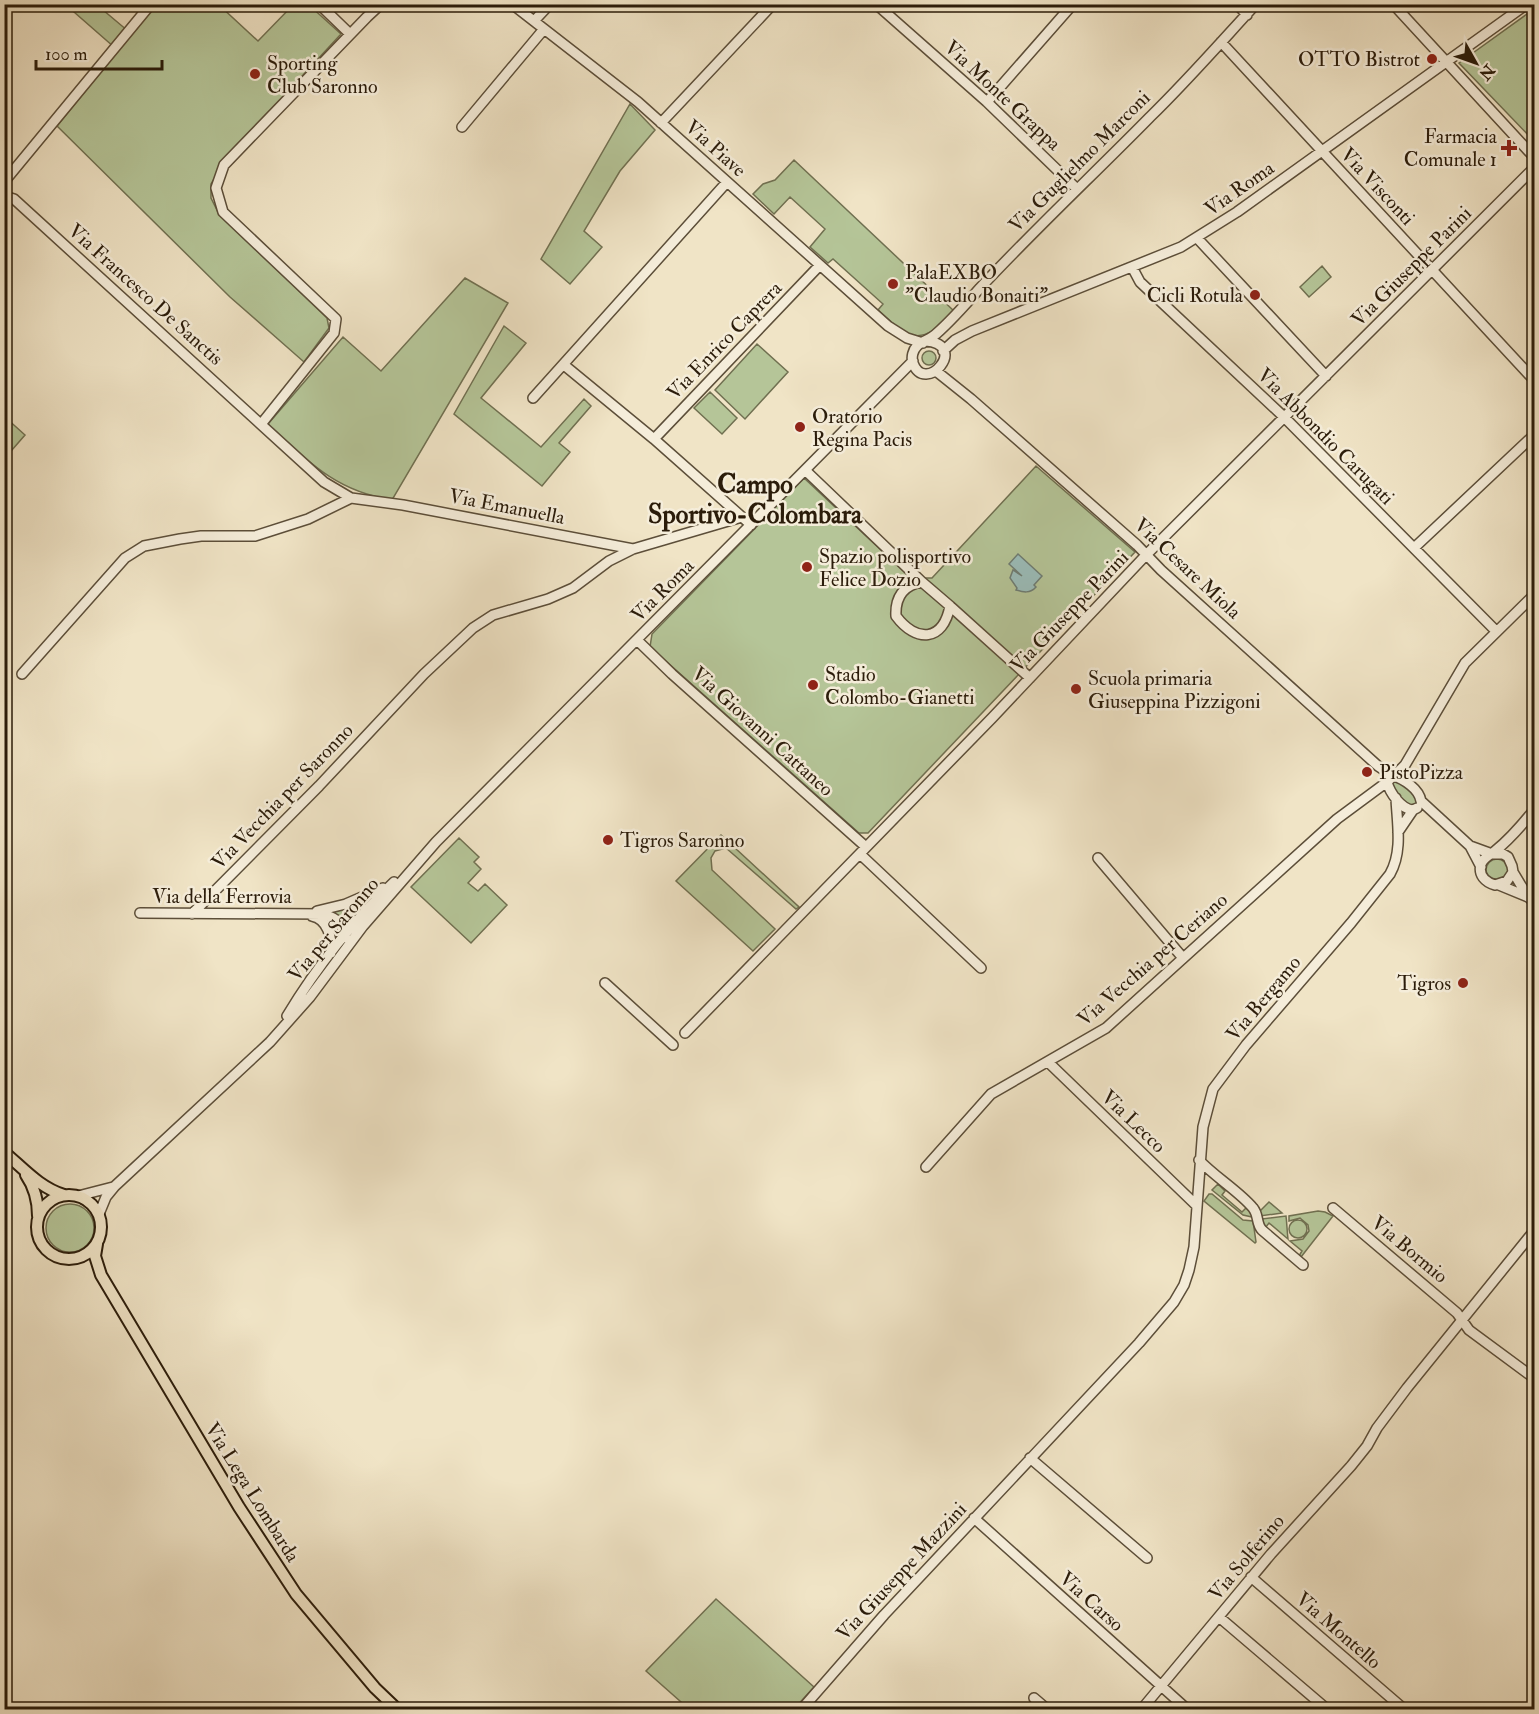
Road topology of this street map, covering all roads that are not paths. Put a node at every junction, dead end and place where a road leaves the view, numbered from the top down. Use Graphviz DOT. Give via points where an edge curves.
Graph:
graph roads {
  1 [pos="151,4"];
  2 [pos="319,4"];
  3 [pos="381,4"];
  4 [pos="512,4"];
  5 [pos="550,4"];
  6 [pos="773,4"];
  7 [pos="876,4"];
  8 [pos="1073,4"];
  9 [pos="1237,4"];
  10 [pos="1242,4"];
  11 [pos="1393,4"];
  12 [pos="1255,5"];
  13 [pos="1526,5"];
  14 [pos="1247,10"];
  15 [pos="534,21"];
  16 [pos="544,28"];
  17 [pos="350,34"];
  18 [pos="1221,42"];
  19 [pos="1445,62"];
  20 [pos="987,102"];
  21 [pos="661,123"];
  22 [pos="462,127"];
  23 [pos="1321,151"];
  24 [pos="1534,157"];
  25 [pos="1534,168"];
  26 [pos="4,182"];
  27 [pos="727,182"];
  28 [pos="1077,189"];
  29 [pos="4,196"];
  30 [pos="1197,238"];
  31 [pos="820,265"];
  32 [pos="1132,267"];
  33 [pos="1433,270"];
  34 [pos="888,326"];
  35 [pos="924,342"];
  36 [pos="943,351"];
  37 [pos="913,357"];
  38 [pos="564,365"];
  39 [pos="940,368"];
  40 [pos="918,370"];
  41 [pos="1326,376"];
  42 [pos="894,380"];
  43 [pos="1534,380"];
  44 [pos="533,398"];
  45 [pos="1284,417"];
  46 [pos="262,423"];
  47 [pos="1534,435"];
  48 [pos="654,439"];
  49 [pos="804,470"];
  50 [pos="351,498"];
  51 [pos="742,518"];
  52 [pos="751,525"];
  53 [pos="1414,548"];
  54 [pos="633,549"];
  55 [pos="1147,554"];
  56 [pos="922,582"];
  57 [pos="1534,595"];
  58 [pos="950,606"];
  59 [pos="1496,631"];
  60 [pos="637,640"];
  61 [pos="22,674"];
  62 [pos="1030,678"];
  63 [pos="1405,765"];
  64 [pos="1404,781"];
  65 [pos="1391,784"];
  66 [pos="1417,807"];
  67 [pos="1534,810"];
  68 [pos="455,825"];
  69 [pos="1398,832"];
  70 [pos="1515,832"];
  71 [pos="1470,846"];
  72 [pos="863,850"];
  73 [pos="427,852"];
  74 [pos="1492,854"];
  75 [pos="1508,857"];
  76 [pos="1098,858"];
  77 [pos="1481,867"];
  78 [pos="1513,872"];
  79 [pos="394,883"];
  80 [pos="1499,885"];
  81 [pos="1531,899"];
  82 [pos="140,913"];
  83 [pos="192,914"];
  84 [pos="303,914"];
  85 [pos="345,935"];
  86 [pos="345,948"];
  87 [pos="331,953"];
  88 [pos="1183,958"];
  89 [pos="981,968"];
  90 [pos="605,983"];
  91 [pos="685,1033"];
  92 [pos="276,1035"];
  93 [pos="673,1045"];
  94 [pos="1048,1062"];
  95 [pos="4,1152"];
  96 [pos="1199,1160"];
  97 [pos="926,1167"];
  98 [pos="23,1169"];
  99 [pos="115,1186"];
  100 [pos="64,1195"];
  101 [pos="78,1196"];
  102 [pos="1196,1204"];
  103 [pos="1333,1208"];
  104 [pos="99,1214"];
  105 [pos="38,1217"];
  106 [pos="1534,1231"];
  107 [pos="97,1244"];
  108 [pos="69,1260"];
  109 [pos="1303,1264"];
  110 [pos="101,1275"];
  111 [pos="1462,1320"];
  112 [pos="1534,1378"];
  113 [pos="1030,1458"];
  114 [pos="974,1518"];
  115 [pos="1147,1558"];
  116 [pos="1251,1577"];
  117 [pos="1218,1617"];
  118 [pos="1160,1687"];
  119 [pos="1034,1698"];
  120 [pos="398,1710"];
  121 [pos="801,1710"];
  122 [pos="1048,1710"];
  123 [pos="1141,1710"];
  124 [pos="1188,1710"];
  125 [pos="1328,1710"];
  126 [pos="1405,1710"];
  1 -- 26 [label="street"];
  2 -- 17 [label="street"];
  3 -- 17 [label="street"];
  4 -- 15 [label="street, Via Piave"];
  5 -- 15 [label="street"];
  6 -- 21 [label="street"];
  7 -- 20 [label="street, Via Monte Grappa"];
  8 -- 20 [label="street"];
  9 -- 14 [label="street"];
  10 -- 14 [label="street"];
  11 -- 19 [label="street"];
  12 -- 14 [label="street, Via Guglielmo Marconi"];
  13 -- 19 [label="street, Via Roma"];
  14 -- 18 [label="street, Via Guglielmo Marconi"];
  15 -- 16 [label="street, Via Piave"];
  16 -- 21 [label="street, Via Piave"];
  16 -- 22 [label="street"];
  17 -- 46 [label="street" via="225,165 216,188 223,212 336,319 334,333"];
  18 -- 23 [label="street, Via Visconti"];
  18 -- 28 [label="street, Via Guglielmo Marconi"];
  19 -- 23 [label="street, Via Roma"];
  19 -- 24 [label="street"];
  20 -- 28 [label="street, Via Monte Grappa"];
  21 -- 27 [label="street, Via Piave"];
  23 -- 30 [label="street, Via Roma"];
  23 -- 33 [label="street, Via Visconti"];
  25 -- 33 [label="street, Via Giuseppe Parini"];
  27 -- 31 [label="street, Via Piave"];
  27 -- 38 [label="street"];
  28 -- 35 [label="street, Via Guglielmo Marconi"];
  29 -- 46 [label="street, Via Francesco De Sanctis" via="14,199"];
  30 -- 32 [label="street, Via Roma"];
  30 -- 41 [label="street"];
  31 -- 34 [label="street, Via Piave"];
  31 -- 48 [label="street, Via Enrico Caprera"];
  32 -- 36 [label="street, Via Roma" via="972,331"];
  32 -- 45 [label="street, Via Abbondio Carugati" via="1140,282"];
  33 -- 41 [label="street, Via Giuseppe Parini"];
  33 -- 43 [label="street, Via Visconti"];
  34 -- 35 [label="street, Via Piave"];
  34 -- 37 [label="street, Via Piave"];
  35 -- 36 [label="street" via="938,344"];
  35 -- 37 [label="street" via="916,347"];
  36 -- 39 [label="street"];
  37 -- 40 [label="street"];
  37 -- 42 [label="street, Via Roma"];
  38 -- 44 [label="street"];
  38 -- 48 [label="street"];
  39 -- 40 [label="street" via="930,374"];
  39 -- 55 [label="street, Via Cesare Miola" via="971,399 1098,505"];
  40 -- 42 [label="street, Via Roma"];
  41 -- 45 [label="street, Via Giuseppe Parini"];
  42 -- 49 [label="street, Via Roma"];
  45 -- 53 [label="street, Via Abbondio Carugati"];
  45 -- 55 [label="street, Via Giuseppe Parini"];
  46 -- 50 [label="street, Via Francesco De Sanctis" via="324,482"];
  47 -- 53 [label="street"];
  48 -- 51 [label="street"];
  49 -- 52 [label="street, Via Roma"];
  49 -- 56 [label="street"];
  50 -- 54 [label="street, Via Emanuella" via="446,512"];
  50 -- 61 [label="street" via="308,519 255,536 201,536 144,546 125,558"];
  51 -- 52 [label="street"];
  51 -- 54 [label="street, Via Vecchia per Saronno"];
  52 -- 60 [label="street, Via Roma"];
  53 -- 59 [label="street, Via Abbondio Carugati"];
  54 -- 83 [label="street, Via Vecchia per Saronno" via="609,561 573,588 493,615 473,628 396,702"];
  55 -- 62 [label="street, Via Giuseppe Parini"];
  55 -- 65 [label="street, Via Cesare Miola" via="1378,766"];
  56 -- 58 [label="street"];
  56 -- 58 [label="street" via="905,588 899,597 896,616 901,623 912,632 929,635 944,625"];
  57 -- 59 [label="street"];
  58 -- 62 [label="street"];
  59 -- 63 [label="street" via="1465,663"];
  60 -- 68 [label="street, Via Roma"];
  60 -- 72 [label="street, Via Giovanni Cattaneo"];
  62 -- 72 [label="street, Via Giuseppe Parini"];
  63 -- 64 [label="street"];
  63 -- 65 [label="street"];
  64 -- 65 [label="street"];
  64 -- 66 [label="street" via="1418,791"];
  65 -- 66 [label="street" via="1406,809"];
  65 -- 69 [label="street, Via Bergamo"];
  65 -- 88 [label="street, Via Vecchia per Ceriano" via="1337,819"];
  66 -- 69 [label="street, Via Bergamo"];
  66 -- 71 [label="street" via="1442,821"];
  67 -- 70 [label="street"];
  68 -- 73 [label="street, Via per Saronno"];
  69 -- 96 [label="street, Via Bergamo" via="1398,853 1390,874 1217,1081 1205,1115"];
  70 -- 74 [label="street"];
  70 -- 75 [label="street"];
  71 -- 74 [label="street"];
  71 -- 77 [label="street"];
  72 -- 89 [label="street, Via Giovanni Cattaneo"];
  72 -- 91 [label="street, Via Giuseppe Parini"];
  73 -- 79 [label="street, Via per Saronno"];
  73 -- 86 [label="street, Via per Saronno"];
  74 -- 75 [label="street"];
  74 -- 77 [label="street"];
  75 -- 78 [label="street"];
  76 -- 88 [label="street"];
  77 -- 80 [label="street" via="1485,881"];
  78 -- 80 [label="street"];
  78 -- 81 [label="street"];
  79 -- 84 [label="street, Via della Ferrovia" via="346,904"];
  79 -- 85 [label="street, Via per Saronno"];
  80 -- 81 [label="street"];
  82 -- 83 [label="street, Via della Ferrovia"];
  83 -- 84 [label="street, Via della Ferrovia"];
  84 -- 85 [label="street, Via della Ferrovia" via="338,919"];
  84 -- 87 [label="street, Via della Ferrovia" via="317,917 327,928"];
  85 -- 86 [label="street"];
  85 -- 87 [label="street, Via per Saronno"];
  86 -- 92 [label="street, Via per Saronno" via="310,997"];
  87 -- 92 [label="street, Via per Saronno"];
  88 -- 94 [label="street, Via Vecchia per Ceriano" via="1106,1028"];
  90 -- 93 [label="street"];
  92 -- 99 [label="street, Via per Saronno"];
  94 -- 97 [label="street, Via Vecchia per Ceriano" via="991,1094"];
  94 -- 102 [label="street, Via Lecco"];
  95 -- 98 [label="main road"];
  96 -- 102 [label="street, Via Bergamo"];
  96 -- 109 [label="street" via="1254,1209 1262,1230"];
  98 -- 100 [label="main road" via="53,1192"];
  98 -- 105 [label="main road" via="38,1200"];
  99 -- 101 [label="street, Via per Saronno"];
  99 -- 104 [label="street, Via per Saronno"];
  100 -- 101 [label="main road"];
  100 -- 105 [label="main road" via="51,1201"];
  101 -- 104 [label="main road"];
  102 -- 113 [label="street, Via Giuseppe Mazzini" via="1190,1270 1174,1302"];
  103 -- 111 [label="street, Via Bormio"];
  104 -- 107 [label="main road" via="101,1233"];
  105 -- 108 [label="main road" via="41,1243 54,1256"];
  106 -- 111 [label="street, Via Solferino"];
  107 -- 108 [label="main road" via="84,1256"];
  107 -- 110 [label="main road, Via Lega Lombarda" via="95,1256"];
  108 -- 110 [label="main road, Via Lega Lombarda" via="80,1261"];
  110 -- 120 [label="main road, Via Lega Lombarda" via="239,1507 296,1594"];
  111 -- 112 [label="street, Via Bormio" via="1469,1330"];
  111 -- 116 [label="street, Via Solferino" via="1352,1466"];
  113 -- 114 [label="street, Via Giuseppe Mazzini"];
  113 -- 115 [label="street"];
  114 -- 118 [label="street, Via Carso"];
  114 -- 121 [label="street, Via Giuseppe Mazzini"];
  116 -- 117 [label="street, Via Solferino"];
  116 -- 126 [label="street, Via Montello"];
  117 -- 118 [label="street, Via Solferino"];
  117 -- 125 [label="street"];
  118 -- 123 [label="street, Via Solferino"];
  118 -- 124 [label="street, Via Carso"];
  119 -- 122 [label="street"];
}
